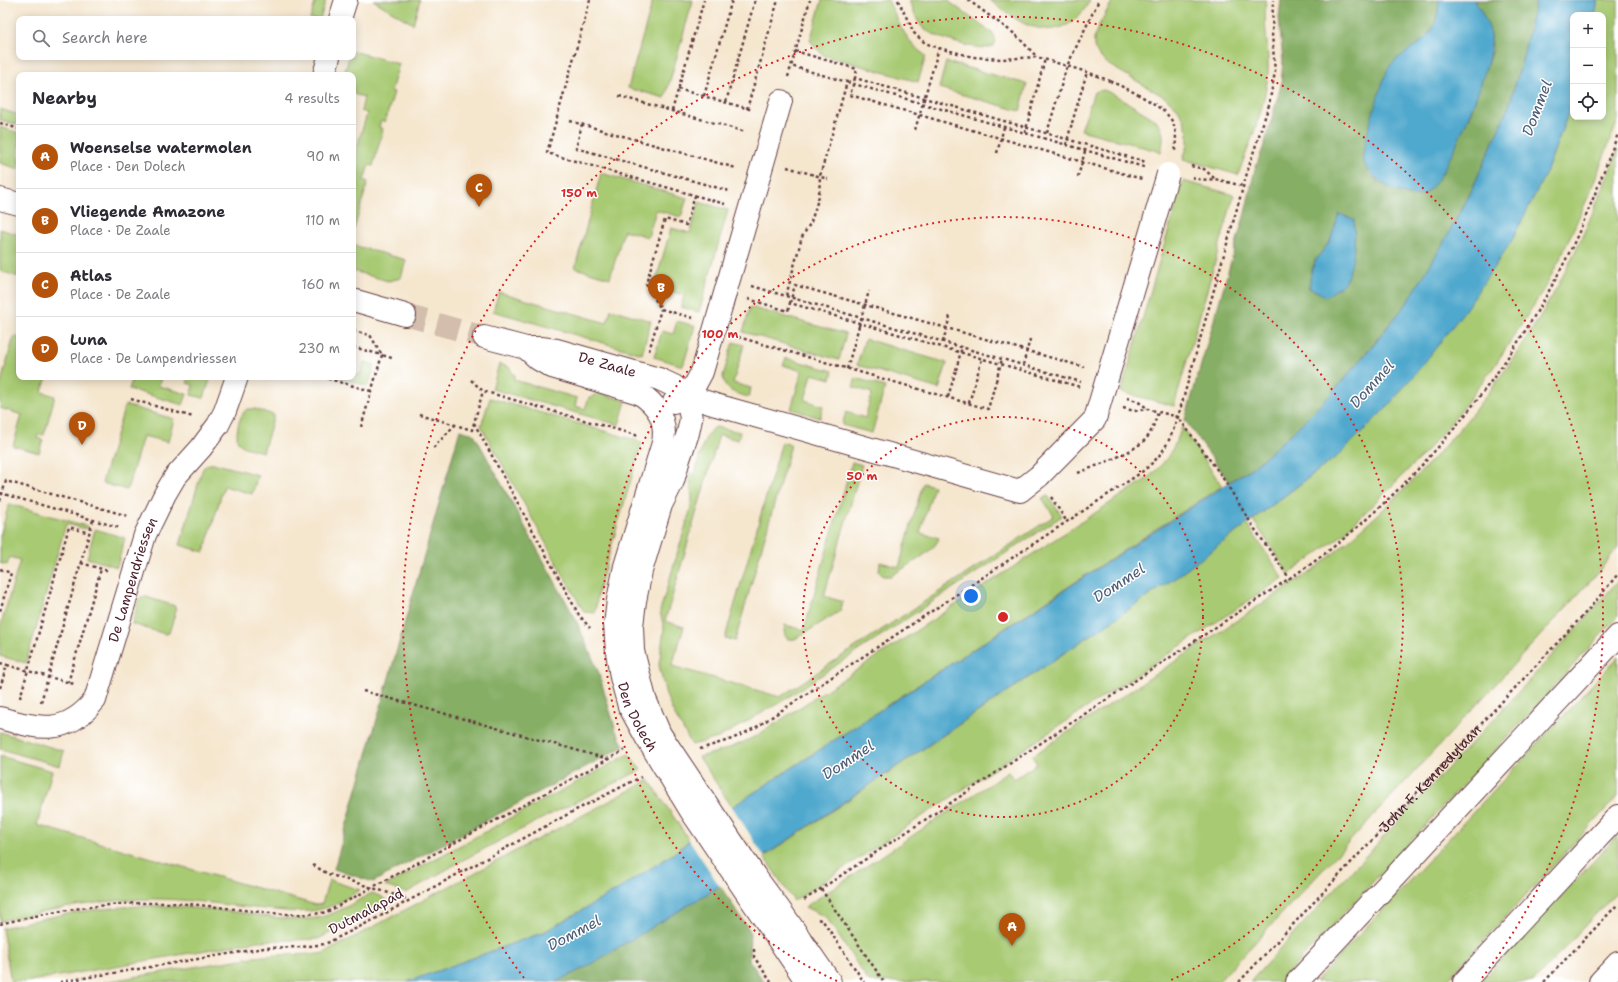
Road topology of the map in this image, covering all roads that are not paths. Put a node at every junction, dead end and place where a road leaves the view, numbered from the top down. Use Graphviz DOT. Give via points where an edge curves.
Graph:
graph roads {
  1 [pos="346,0"];
  2 [pos="341,16"];
  3 [pos="328,60"];
  4 [pos="325,72"];
  5 [pos="778,109"];
  6 [pos="1170,171"];
  7 [pos="0,199"];
  8 [pos="16,203"];
  9 [pos="356,301"];
  10 [pos="405,315"];
  11 [pos="484,337"];
  12 [pos="526,348"];
  13 [pos="236,380"];
  14 [pos="684,395"];
  15 [pos="660,413"];
  16 [pos="1618,636"];
  17 [pos="0,718"];
  18 [pos="699,807"];
  19 [pos="1618,816"];
  20 [pos="747,879"];
  21 [pos="1618,962"];
  22 [pos="807,982"];
  23 [pos="830,982"];
  24 [pos="1297,982"];
  25 [pos="1464,982"];
  26 [pos="1600,982"];
  1 -- 2 [label="street"];
  3 -- 4 [label="street"];
  5 -- 14 [label="street" via="702,372 695,385"];
  6 -- 14 [label="street, bridge" via="1095,419 1020,492"];
  7 -- 8 [label="street"];
  9 -- 10 [label="street"];
  11 -- 12 [label="street, De Zaale"];
  12 -- 14 [label="street, De Zaale" via="557,350 668,382"];
  12 -- 15 [label="street, De Zaale" via="552,368 639,393"];
  13 -- 17 [label="street, De Lampendriessen" via="218,425 206,443 175,477 148,529 131,577 95,700 77,718 47,728 31,727"];
  14 -- 15 [label="street"];
  14 -- 18 [label="street, Den Dolech" via="691,419 673,481 672,508 647,604 638,669 645,699 660,734"];
  15 -- 18 [label="street, Den Dolech" via="664,422 663,443 625,566 615,625 617,652 629,706 646,738"];
  16 -- 24 [label="street"];
  18 -- 20 [label="street, Den Dolech"];
  19 -- 25 [label="street"];
  20 -- 22 [label="street, Den Dolech" via="767,925"];
  20 -- 23 [label="street, Den Dolech" via="783,914"];
  21 -- 26 [label="street"];
}
